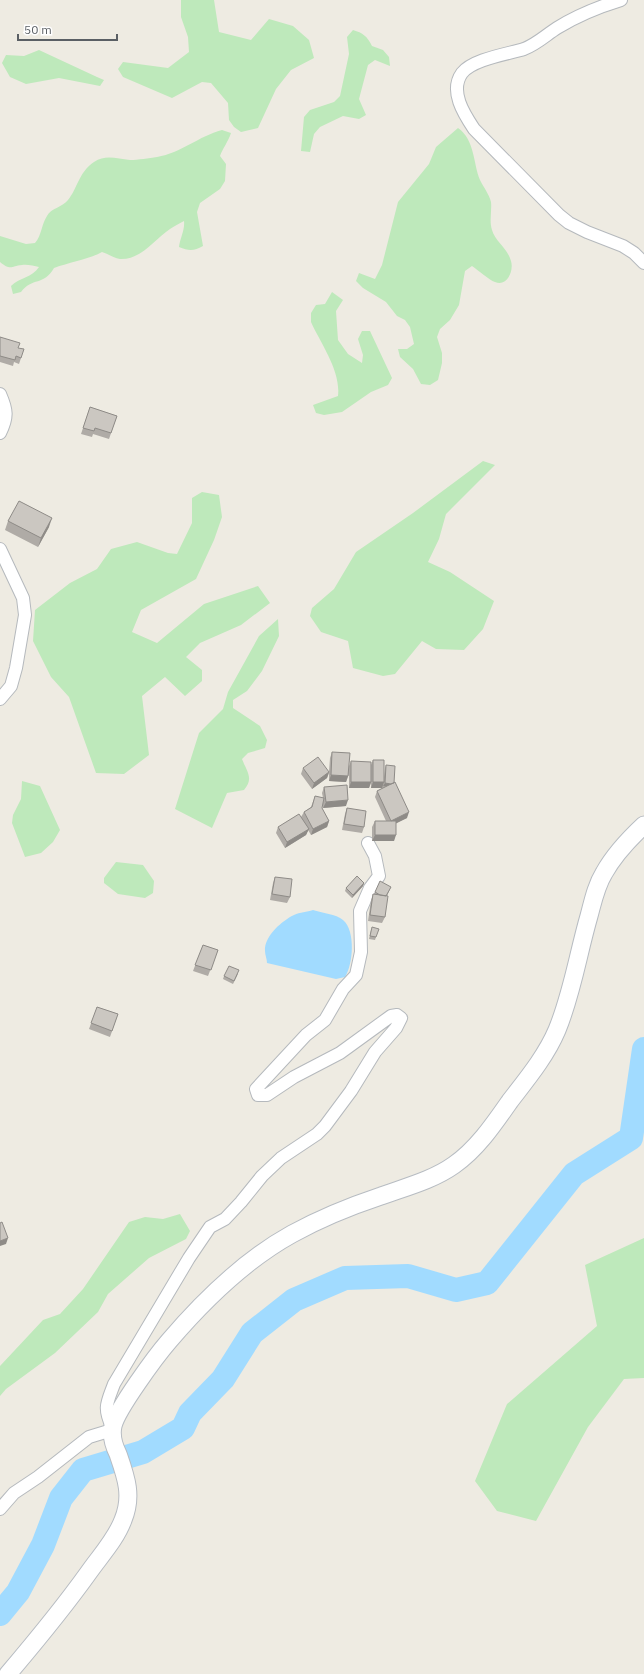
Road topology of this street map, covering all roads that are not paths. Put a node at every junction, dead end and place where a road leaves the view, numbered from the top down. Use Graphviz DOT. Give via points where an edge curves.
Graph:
graph roads {
  1 [pos="621,0"];
  2 [pos="644,264"];
  3 [pos="0,394"];
  4 [pos="0,433"];
  5 [pos="0,549"];
  6 [pos="0,699"];
  7 [pos="644,825"];
  8 [pos="368,843"];
  9 [pos="112,1428"];
  10 [pos="0,1509"];
  11 [pos="8,1674"];
  1 -- 2 [label="street" via="581,14 534,45 478,62 468,68 459,80 458,99 463,113 474,129 559,215 587,232 623,246"];
  3 -- 4 [label="street" via="7,419"];
  5 -- 6 [label="street" via="23,598 25,615 11,686"];
  7 -- 9 [label="street" via="620,850 595,892 567,1000 556,1032 540,1061 488,1131 456,1164 437,1175 339,1211 293,1233 261,1253 234,1275 167,1343 137,1384"];
  8 -- 9 [label="street" via="379,876 370,888 360,911 361,952 356,975 343,989 325,1020 306,1035 256,1089 258,1095 267,1095 294,1077 340,1053 390,1016 397,1015 401,1018 318,1134 281,1158 225,1219 210,1227 114,1384 106,1404"];
  9 -- 10 [label="street" via="89,1437 38,1477 14,1492"];
  9 -- 11 [label="street" via="115,1447 129,1489 123,1520 114,1538 58,1614"];
}
